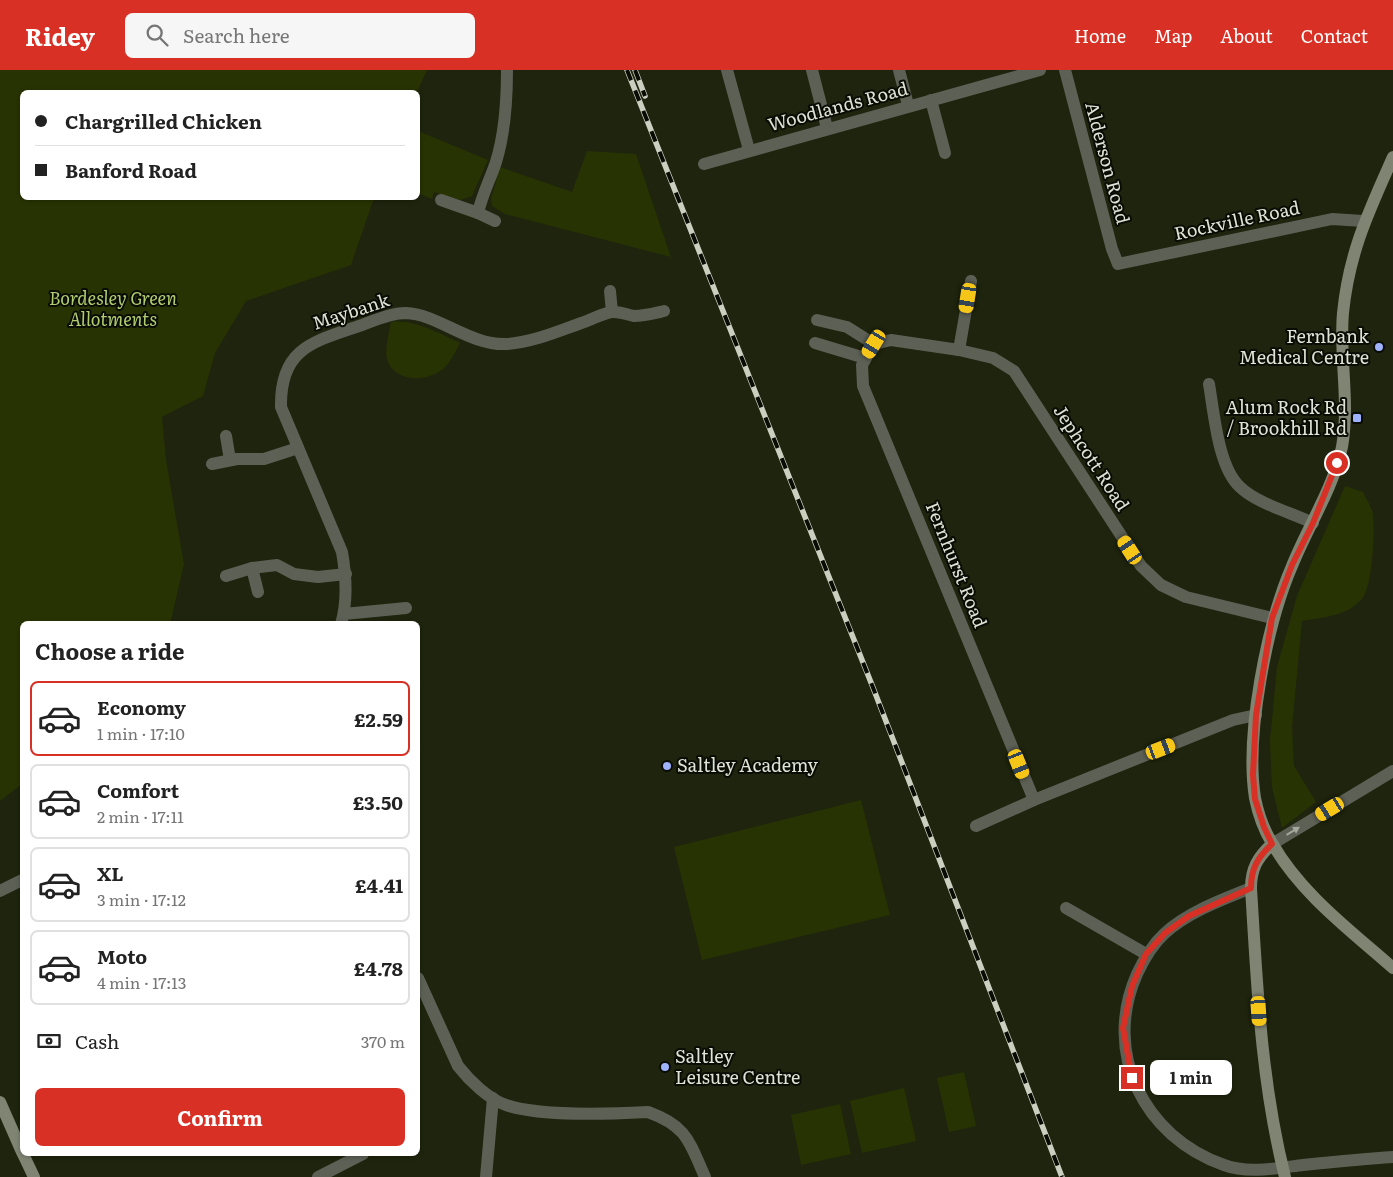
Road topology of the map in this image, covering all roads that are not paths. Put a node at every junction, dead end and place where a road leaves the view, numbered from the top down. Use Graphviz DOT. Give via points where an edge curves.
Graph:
graph roads {
  1 [pos="507,70"];
  2 [pos="727,70"];
  3 [pos="812,70"];
  4 [pos="899,70"];
  5 [pos="1040,70"];
  6 [pos="1065,70"];
  7 [pos="931,100"];
  8 [pos="908,106"];
  9 [pos="827,128"];
  10 [pos="749,150"];
  11 [pos="945,153"];
  12 [pos="1393,157"];
  13 [pos="704,164"];
  14 [pos="441,200"];
  15 [pos="478,213"];
  16 [pos="495,221"];
  17 [pos="1363,221"];
  18 [pos="1118,264"];
  19 [pos="971,281"];
  20 [pos="610,291"];
  21 [pos="664,311"];
  22 [pos="612,312"];
  23 [pos="817,320"];
  24 [pos="815,343"];
  25 [pos="874,344"];
  26 [pos="959,350"];
  27 [pos="865,358"];
  28 [pos="1209,384"];
  29 [pos="226,436"];
  30 [pos="298,448"];
  31 [pos="230,460"];
  32 [pos="212,464"];
  33 [pos="1313,523"];
  34 [pos="252,568"];
  35 [pos="346,574"];
  36 [pos="226,576"];
  37 [pos="258,592"];
  38 [pos="406,608"];
  39 [pos="1272,618"];
  40 [pos="343,619"];
  41 [pos="1256,715"];
  42 [pos="1393,771"];
  43 [pos="1034,800"];
  44 [pos="976,826"];
  45 [pos="1272,844"];
  46 [pos="20,881"];
  47 [pos="1251,888"];
  48 [pos="0,890"];
  49 [pos="1066,908"];
  50 [pos="1146,954"];
  51 [pos="1393,968"];
  52 [pos="420,988"];
  53 [pos="423,1004"];
  54 [pos="493,1098"];
  55 [pos="0,1102"];
  56 [pos="20,1146"];
  57 [pos="24,1156"];
  58 [pos="359,1156"];
  59 [pos="1393,1156"];
  60 [pos="1284,1172"];
  61 [pos="34,1177"];
  62 [pos="318,1177"];
  63 [pos="486,1177"];
  64 [pos="705,1177"];
  1 -- 15 [label="street" via="506,108 496,162"];
  2 -- 10 [label="street"];
  3 -- 9 [label="street"];
  4 -- 8 [label="street"];
  5 -- 7 [label="street, Woodlands Road"];
  6 -- 18 [label="street, Alderson Road"];
  7 -- 8 [label="street, Woodlands Road"];
  7 -- 11 [label="street"];
  8 -- 9 [label="street, Woodlands Road"];
  9 -- 10 [label="street, Woodlands Road"];
  10 -- 13 [label="street, Woodlands Road"];
  12 -- 17 [label="street"];
  14 -- 15 [label="street"];
  15 -- 16 [label="street"];
  17 -- 18 [label="street, Rockville Road" via="1332,219"];
  17 -- 33 [label="street" via="1349,267 1343,315 1346,406 1341,449"];
  19 -- 26 [label="street"];
  20 -- 22 [label="street"];
  21 -- 22 [label="street, Maybank" via="636,316"];
  22 -- 30 [label="street, Maybank" via="541,337 506,344 484,341 405,313 311,343 290,362 281,388 281,407"];
  23 -- 25 [label="street" via="847,327"];
  24 -- 27 [label="street"];
  25 -- 26 [label="street, Jephcott Road" via="891,340"];
  25 -- 27 [label="street, Fernhurst Road"];
  26 -- 39 [label="street, Jephcott Road" via="993,358 1014,371 1141,566 1161,585 1186,597"];
  27 -- 43 [label="street, Fernhurst Road" via="863,386"];
  28 -- 33 [label="street" via="1228,472 1252,496"];
  29 -- 31 [label="street"];
  30 -- 31 [label="street" via="264,459"];
  30 -- 35 [label="street, Maybank" via="332,525"];
  31 -- 32 [label="street"];
  33 -- 39 [label="street" via="1292,565"];
  34 -- 35 [label="street" via="277,565 294,574 318,577"];
  34 -- 36 [label="street"];
  34 -- 37 [label="street"];
  35 -- 40 [label="street, Maybank"];
  38 -- 40 [label="street"];
  39 -- 41 [label="street"];
  41 -- 43 [label="street" via="1233,720"];
  41 -- 45 [label="street" via="1255,799"];
  45 -- 42 [label="street, one-way"];
  43 -- 44 [label="street"];
  45 -- 47 [label="street" via="1254,865"];
  45 -- 51 [label="street" via="1316,900"];
  46 -- 48 [label="street"];
  47 -- 50 [label="street" via="1189,916 1165,933"];
  47 -- 60 [label="street" via="1260,1029"];
  49 -- 50 [label="street"];
  50 -- 60 [label="street" via="1132,986 1123,1028 1132,1078 1146,1106 1185,1147 1225,1166"];
  52 -- 53 [label="street"];
  53 -- 54 [label="street" via="458,1066"];
  54 -- 63 [label="street"];
  54 -- 64 [label="street" via="504,1104 544,1112 648,1112 682,1130"];
  55 -- 56 [label="street"];
  57 -- 61 [label="street"];
  58 -- 62 [label="street"];
  59 -- 60 [label="street"];
}
